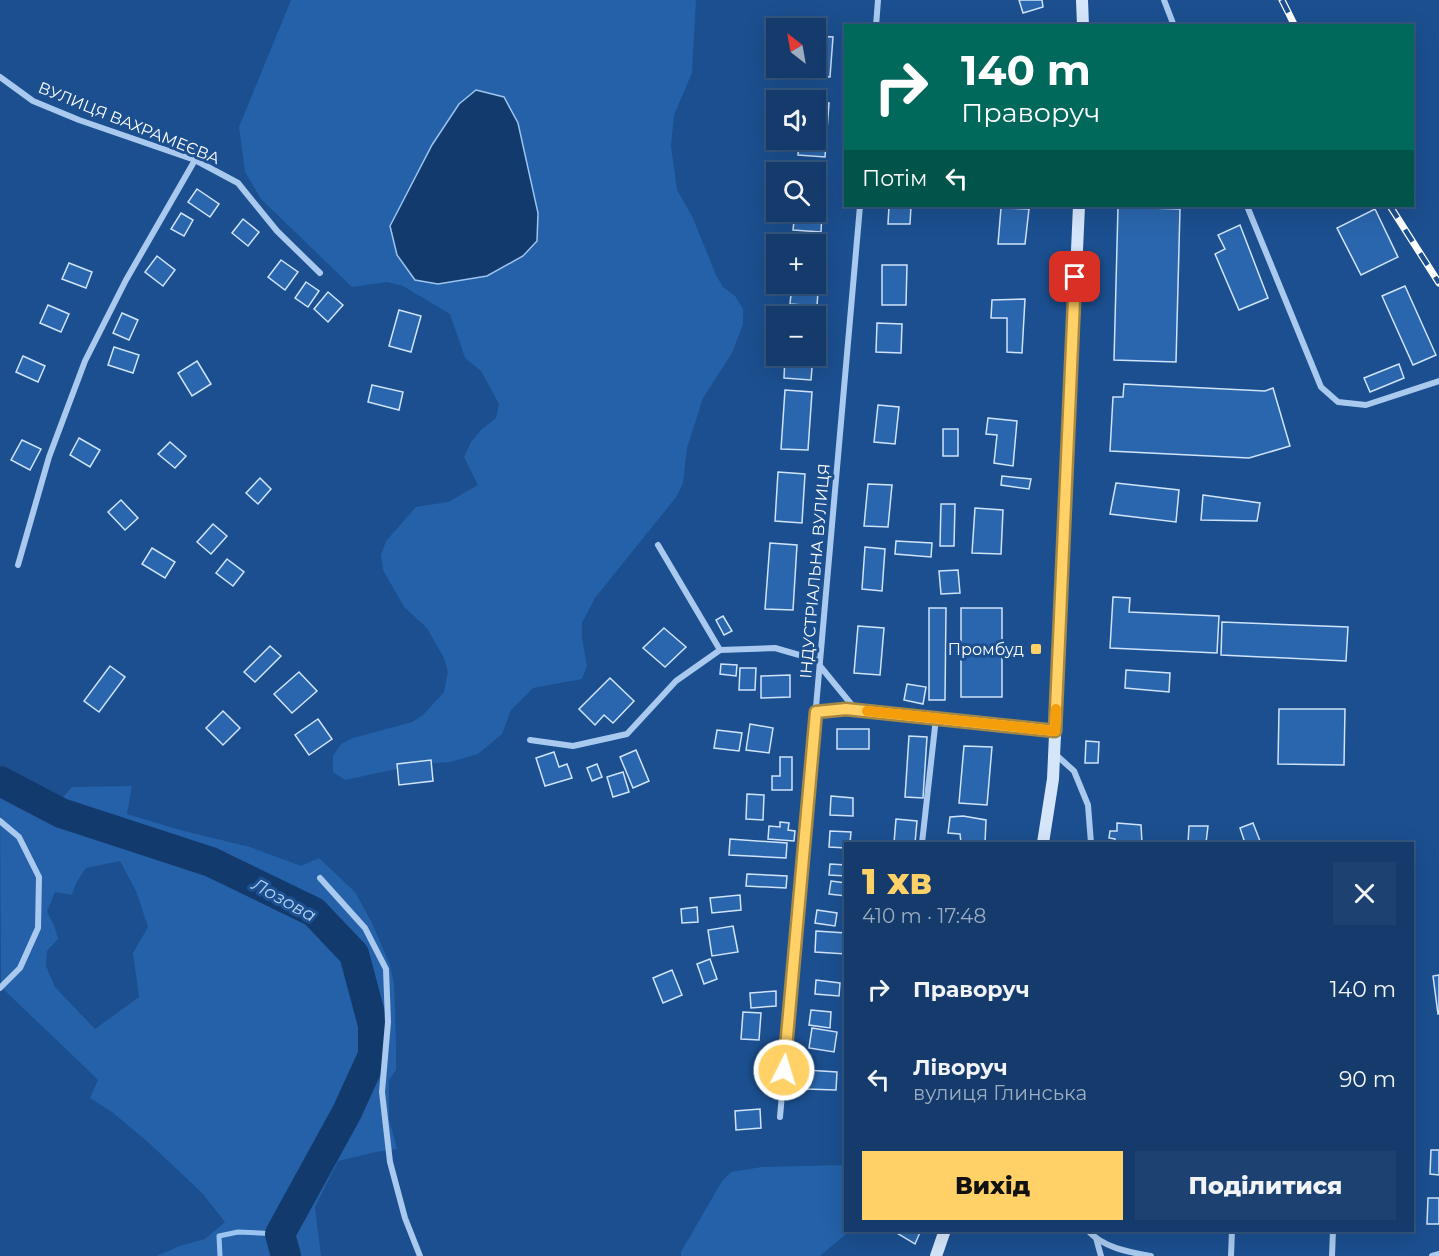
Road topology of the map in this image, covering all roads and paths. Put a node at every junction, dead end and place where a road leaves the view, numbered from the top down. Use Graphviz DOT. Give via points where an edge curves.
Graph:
graph roads {
  1 [pos="878,0"];
  2 [pos="1082,0"];
  3 [pos="1164,0"];
  4 [pos="876,24"];
  5 [pos="1083,24"];
  6 [pos="1173,24"];
  7 [pos="0,77"];
  8 [pos="195,160"];
  9 [pos="860,207"];
  10 [pos="1079,207"];
  11 [pos="1247,207"];
  12 [pos="320,273"];
  13 [pos="1439,381"];
  14 [pos="658,545"];
  15 [pos="18,565"];
  16 [pos="720,650"];
  17 [pos="820,664"];
  18 [pos="856,710"];
  19 [pos="816,712"];
  20 [pos="936,718"];
  21 [pos="1055,731"];
  22 [pos="530,740"];
  23 [pos="1054,753"];
  24 [pos="0,821"];
  25 [pos="922,842"];
  26 [pos="1043,842"];
  27 [pos="1091,842"];
  28 [pos="320,878"];
  29 [pos="0,988"];
  30 [pos="780,1117"];
  31 [pos="944,1232"];
  32 [pos="1088,1232"];
  33 [pos="1232,1232"];
  34 [pos="1333,1232"];
  35 [pos="1096,1238"];
  36 [pos="1439,1254"];
  37 [pos="420,1256"];
  38 [pos="936,1256"];
  39 [pos="1101,1256"];
  40 [pos="1151,1256"];
  41 [pos="1231,1256"];
  42 [pos="1332,1256"];
  43 [pos="1432,1256"];
  1 -- 4 [label="street"];
  2 -- 5 [label="main road"];
  3 -- 6 [label="street"];
  7 -- 8 [label="street, ВУЛИЦЯ ВАХРАМЕЄВА" via="33,101"];
  8 -- 12 [label="street, ВУЛИЦЯ ВАХРАМЕЄВА" via="238,183"];
  8 -- 15 [label="street" via="85,361 49,457"];
  9 -- 17 [label="street, ІНДУСТРІАЛЬНА ВУЛИЦЯ"];
  10 -- 21 [label="main road"];
  11 -- 13 [label="street" via="1321,387 1338,402 1366,405"];
  14 -- 16 [label="street"];
  16 -- 17 [label="street" via="775,648"];
  16 -- 22 [label="street" via="676,681 627,734 573,746"];
  17 -- 18 [label="street"];
  17 -- 19 [label="street, ІНДУСТРІАЛЬНА ВУЛИЦЯ"];
  18 -- 19 [label="street"];
  18 -- 20 [label="street"];
  19 -- 30 [label="street, ІНДУСТРІАЛЬНА ВУЛИЦЯ"];
  20 -- 21 [label="street"];
  20 -- 25 [label="street"];
  21 -- 23 [label="main road"];
  23 -- 26 [label="main road"];
  23 -- 27 [label="street" via="1074,771 1088,805"];
  24 -- 29 [label="street" via="19,837 39,877 38,928 20,968"];
  28 -- 37 [label="street" via="365,928 386,969 388,1022 382,1092 387,1139 405,1218"];
  31 -- 38 [label="main road"];
  32 -- 35 [label="street"];
  33 -- 41 [label="street"];
  34 -- 42 [label="street"];
  35 -- 39 [label="street"];
  35 -- 40 [label="street" via="1118,1250"];
  36 -- 43 [label="street"];
}
